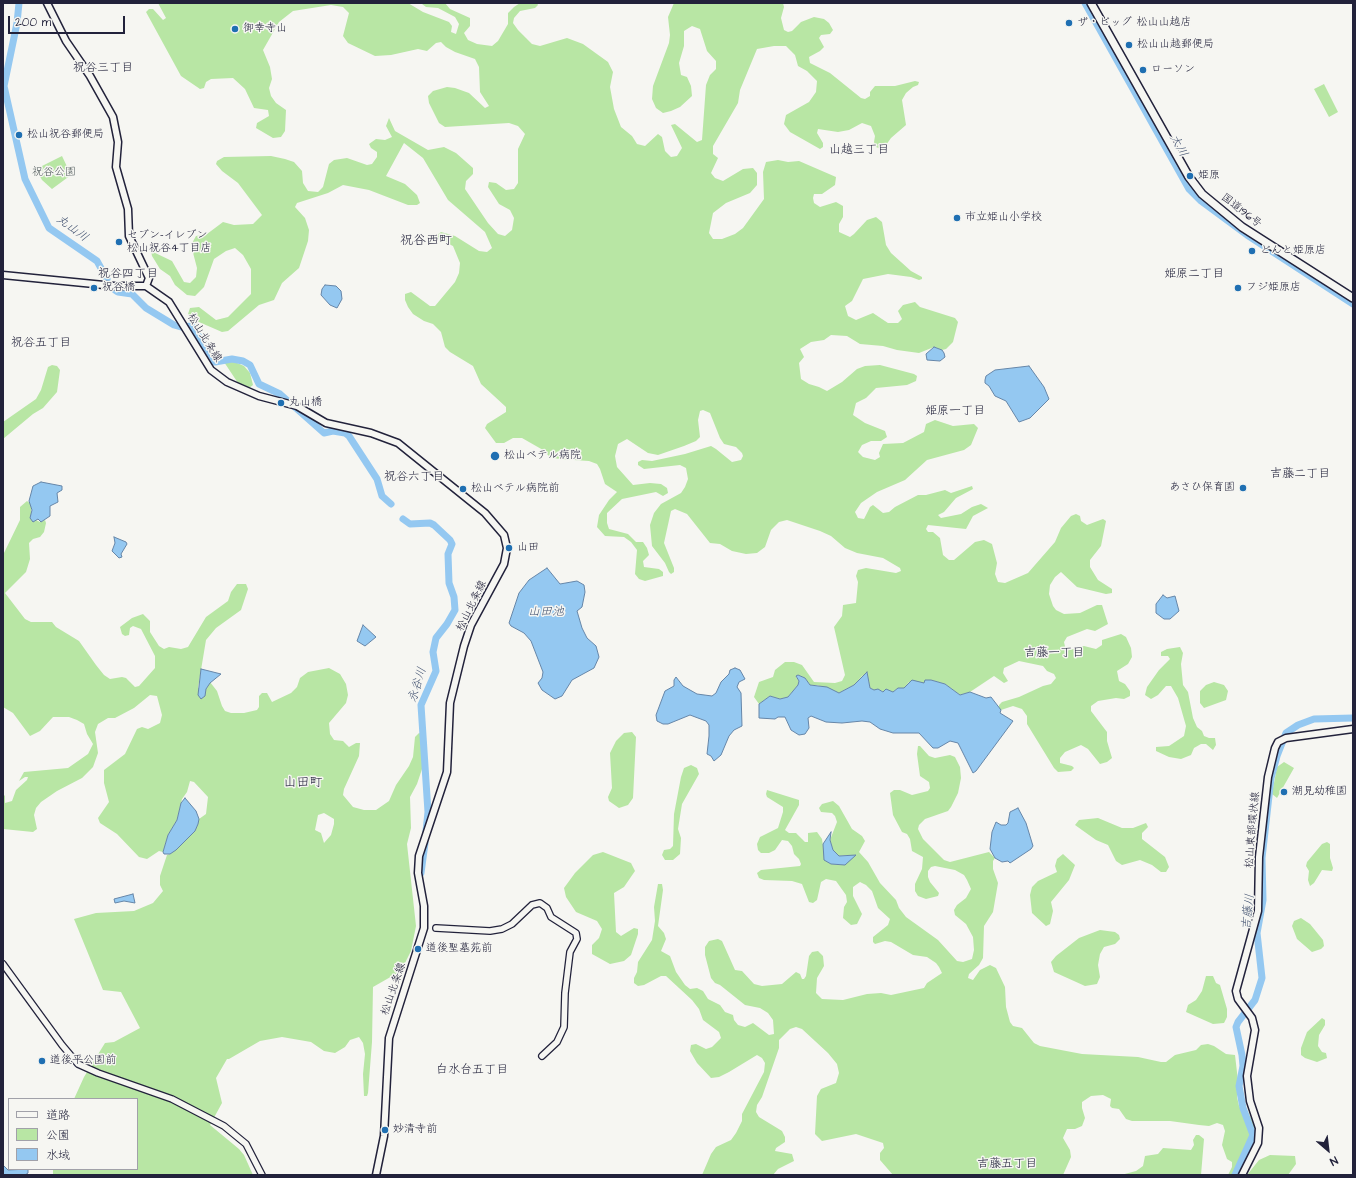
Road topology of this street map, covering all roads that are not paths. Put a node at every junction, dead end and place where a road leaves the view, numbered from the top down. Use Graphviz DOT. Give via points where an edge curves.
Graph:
graph roads {
  1 [pos="47,3"];
  2 [pos="1091,3"];
  3 [pos="3,275"];
  4 [pos="146,286"];
  5 [pos="1353,298"];
  6 [pos="1353,729"];
  7 [pos="436,928"];
  8 [pos="3,964"];
  9 [pos="542,1056"];
  10 [pos="262,1175"];
  11 [pos="376,1175"];
  12 [pos="1242,1175"];
  1 -- 4 [label="main road" via="66,41 90,76 113,117 118,142 116,167 128,209 129,236 149,278"];
  2 -- 5 [label="highway, 国道196号" via="1189,178 1202,194 1247,230"];
  3 -- 4 [label="main road" via="114,286"];
  4 -- 11 [label="main road, 松山北条線" via="166,299 211,370 222,379 259,396 296,406 326,423 386,437 398,443 485,513 504,535 507,548 504,564 467,636 452,692 447,772 419,856 418,873 424,906 422,935 389,1038 384,1136"];
  6 -- 12 [label="main road, 松山東部環状線" via="1283,739 1276,745 1268,777 1259,857 1258,911 1237,986 1238,999 1256,1030 1248,1064 1248,1092 1260,1134 1256,1150"];
  7 -- 9 [label="street" via="490,931 502,929 512,924 532,905 540,903 551,917 576,933 577,939 570,952 564,1028 557,1042"];
  8 -- 10 [label="street" via="78,1064 172,1099 224,1126 246,1144"];
}
